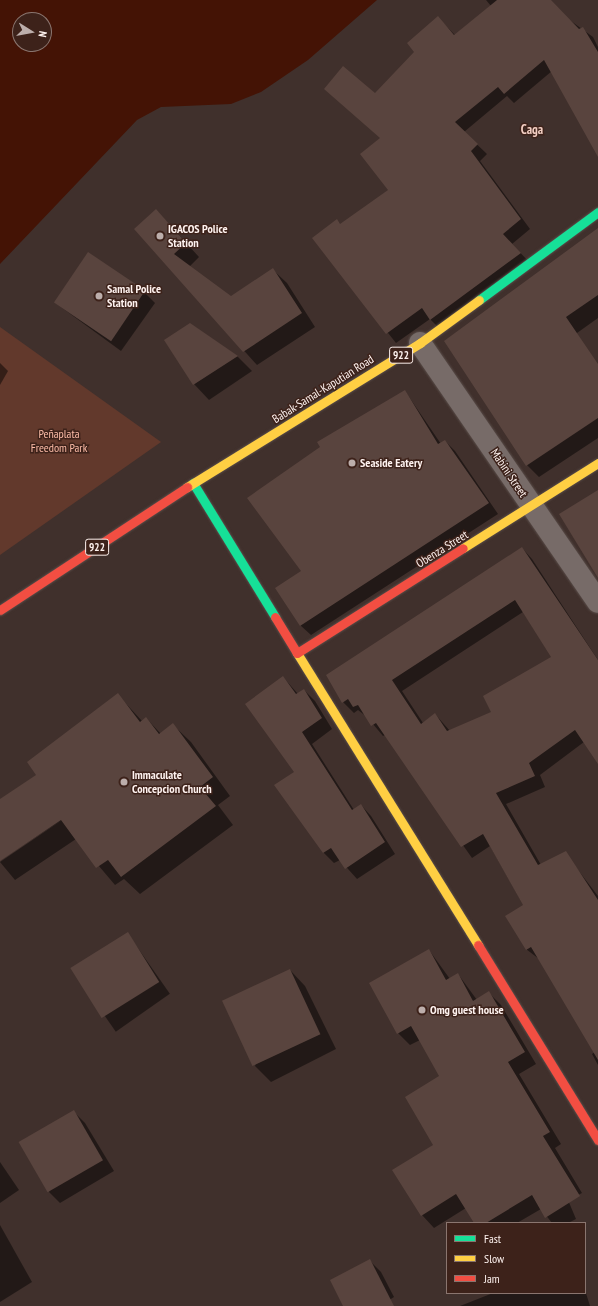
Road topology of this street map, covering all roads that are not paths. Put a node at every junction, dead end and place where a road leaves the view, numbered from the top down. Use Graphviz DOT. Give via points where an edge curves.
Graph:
graph roads {
  1 [pos="598,212"];
  2 [pos="420,343"];
  3 [pos="598,463"];
  4 [pos="193,483"];
  5 [pos="532,507"];
  6 [pos="598,602"];
  7 [pos="0,610"];
  8 [pos="297,653"];
  9 [pos="598,1140"];
  1 -- 2 [label="main road, Babak-Samal-Kaputian Road / 922"];
  2 -- 4 [label="main road, Babak-Samal-Kaputian Road / 922"];
  2 -- 5 [label="street, Mabini Street"];
  3 -- 5 [label="main road, Obenza Street"];
  4 -- 7 [label="main road, Babak-Samal-Kaputian Road / 922"];
  4 -- 8 [label="main road"];
  5 -- 6 [label="street, Mabini Street"];
  5 -- 8 [label="main road, Obenza Street"];
  8 -- 9 [label="main road"];
}
